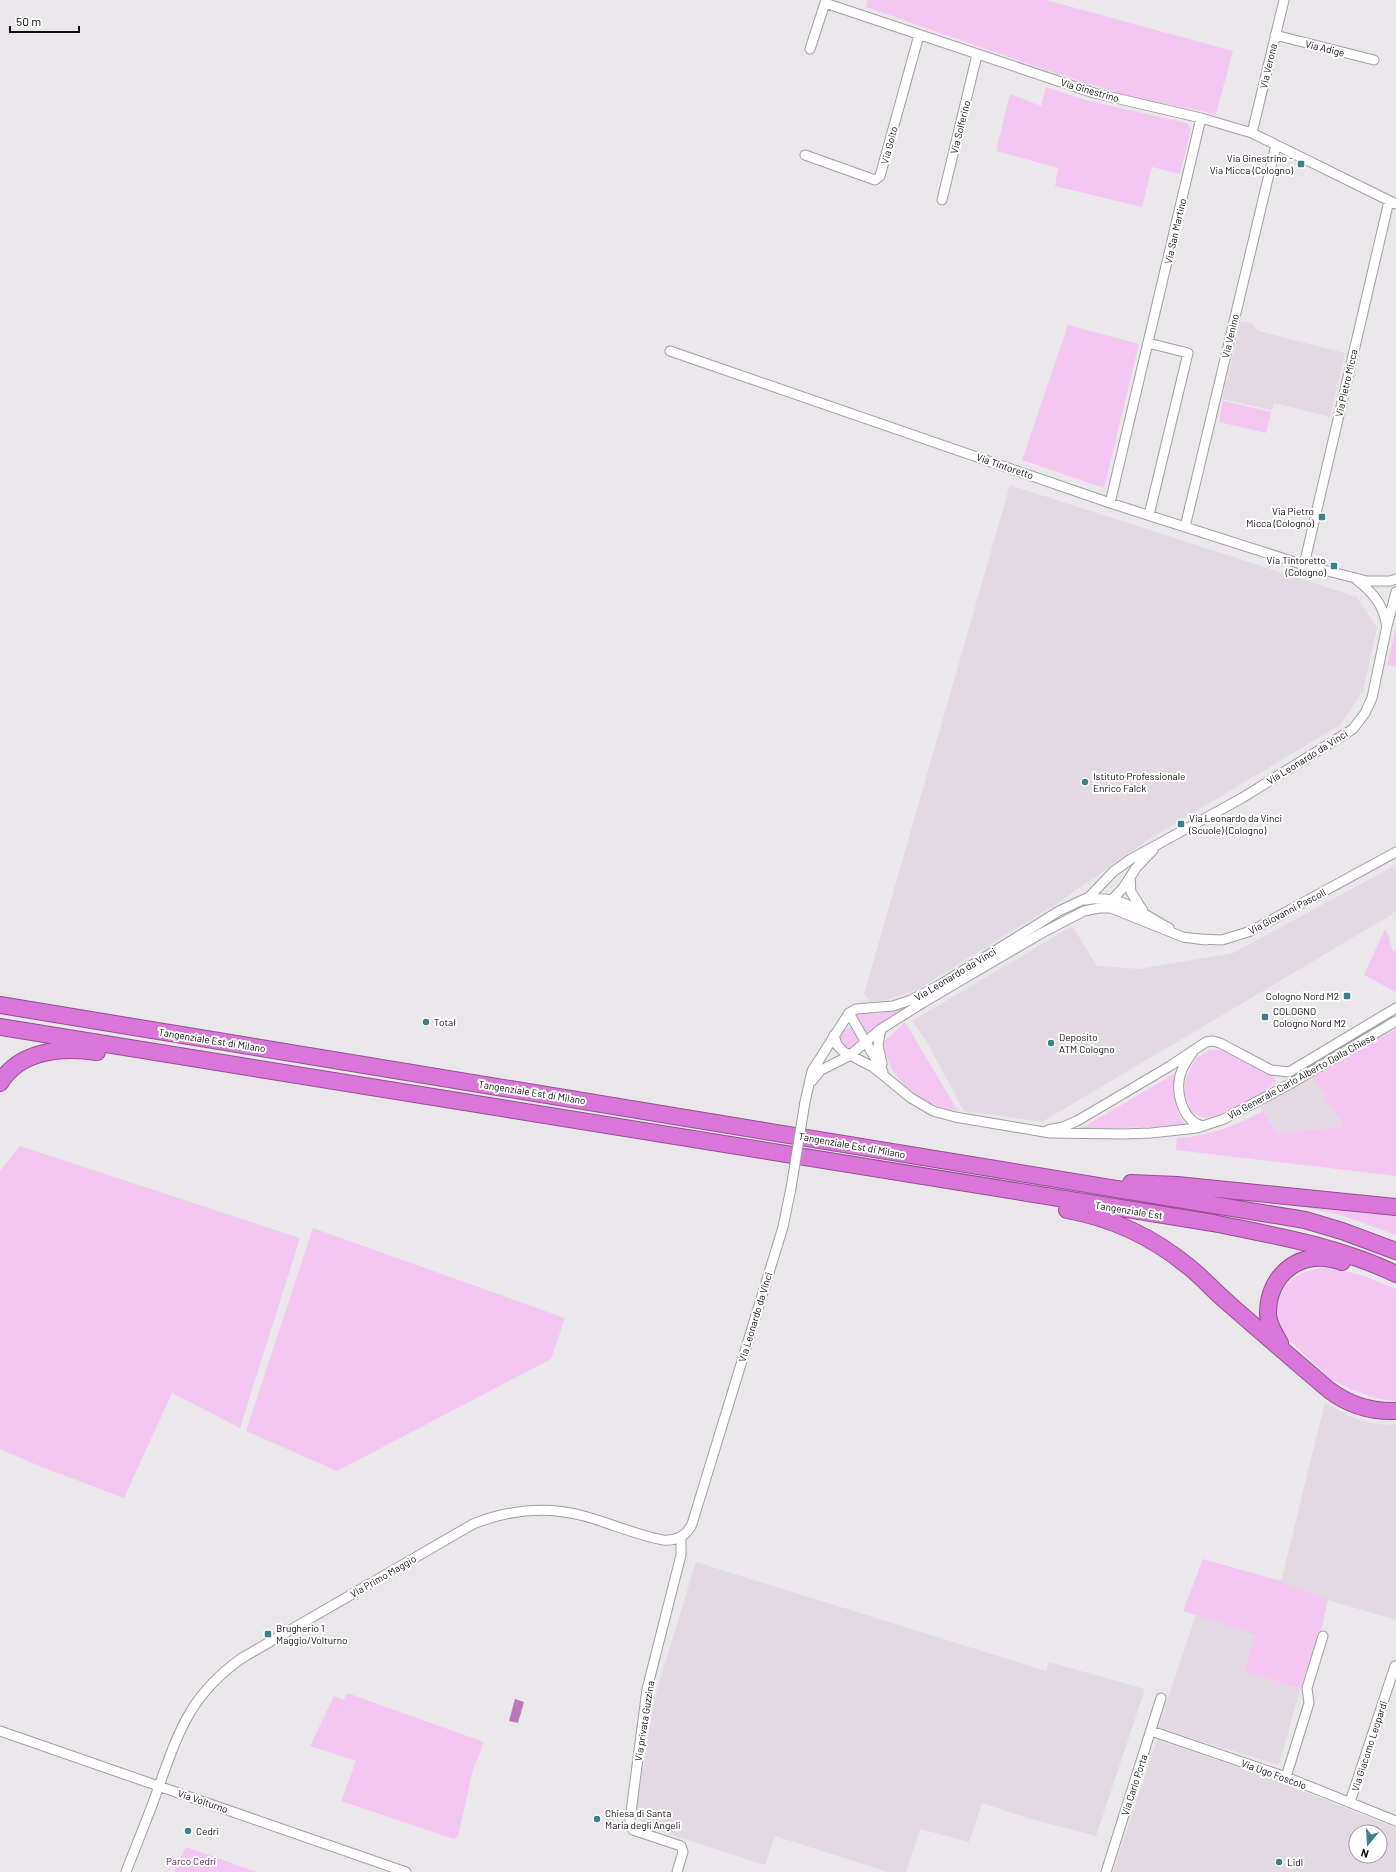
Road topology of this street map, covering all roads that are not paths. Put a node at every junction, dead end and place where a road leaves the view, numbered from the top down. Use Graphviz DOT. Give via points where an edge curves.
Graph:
graph roads {
  1 [pos="1284,0"];
  2 [pos="919,35"];
  3 [pos="1275,35"];
  4 [pos="810,49"];
  5 [pos="977,55"];
  6 [pos="1374,60"];
  7 [pos="1201,118"];
  8 [pos="1252,133"];
  9 [pos="1276,145"];
  10 [pos="805,155"];
  11 [pos="942,200"];
  12 [pos="1392,202"];
  13 [pos="1148,343"];
  14 [pos="670,351"];
  15 [pos="1110,503"];
  16 [pos="1149,515"];
  17 [pos="1185,526"];
  18 [pos="1304,565"];
  19 [pos="1348,575"];
  20 [pos="1396,578"];
  21 [pos="1396,592"];
  22 [pos="1387,626"];
  23 [pos="1157,846"];
  24 [pos="1396,852"];
  25 [pos="1130,878"];
  26 [pos="1105,880"];
  27 [pos="1084,900"];
  28 [pos="1110,900"];
  29 [pos="1099,908"];
  30 [pos="1119,911"];
  31 [pos="1145,913"];
  32 [pos="1206,940"];
  33 [pos="0,1005"];
  34 [pos="1396,1008"];
  35 [pos="849,1013"];
  36 [pos="1396,1021"];
  37 [pos="0,1027"];
  38 [pos="881,1029"];
  39 [pos="834,1035"];
  40 [pos="865,1042"];
  41 [pos="1206,1042"];
  42 [pos="849,1056"];
  43 [pos="234,1064"];
  44 [pos="886,1077"];
  45 [pos="0,1084"];
  46 [pos="807,1088"];
  47 [pos="1204,1126"];
  48 [pos="1036,1131"];
  49 [pos="856,1166"];
  50 [pos="1064,1181"];
  51 [pos="1396,1207"];
  52 [pos="1396,1250"];
  53 [pos="1396,1274"];
  54 [pos="1396,1283"];
  55 [pos="1285,1352"];
  56 [pos="1396,1411"];
  57 [pos="681,1537"];
  58 [pos="1323,1636"];
  59 [pos="1394,1666"];
  60 [pos="1392,1685"];
  61 [pos="1161,1698"];
  62 [pos="0,1731"];
  63 [pos="1151,1731"];
  64 [pos="1286,1777"];
  65 [pos="159,1786"];
  66 [pos="1350,1802"];
  67 [pos="1396,1822"];
  68 [pos="126,1872"];
  69 [pos="406,1872"];
  70 [pos="677,1872"];
  71 [pos="1106,1872"];
  1 -- 3 [label="street, Via Verona"];
  2 -- 4 [label="street, Via Ginestrino" via="825,3"];
  2 -- 5 [label="street, Via Ginestrino"];
  2 -- 10 [label="street, Via Goito" via="880,176 875,180"];
  3 -- 6 [label="street, Via Adige"];
  3 -- 8 [label="street, Via Verona"];
  5 -- 7 [label="street, Via Ginestrino" via="1094,93"];
  5 -- 11 [label="street, Via Solferino"];
  7 -- 8 [label="street, Via Ginestrino"];
  7 -- 13 [label="street, Via San Martino"];
  8 -- 9 [label="street, Via Ginestrino"];
  9 -- 12 [label="street, Via Ginestrino"];
  9 -- 17 [label="street, Via Venino"];
  12 -- 18 [label="street, Via Pietro Micca"];
  13 -- 15 [label="street, Via San Martino"];
  13 -- 16 [label="street" via="1188,353"];
  14 -- 15 [label="street, Via Tintoretto"];
  15 -- 16 [label="street, Via Tintoretto"];
  16 -- 17 [label="street, Via Tintoretto"];
  17 -- 18 [label="street, Via Tintoretto"];
  18 -- 19 [label="street, Via Tintoretto"];
  19 -- 20 [label="street, Via Tintoretto" via="1379,582 1390,582"];
  19 -- 22 [label="street, Via Tintoretto" via="1377,599 1384,611"];
  21 -- 22 [label="street, Via Leonardo da Vinci"];
  22 -- 23 [label="street, Via Leonardo da Vinci" via="1372,698 1353,729 1242,798"];
  23 -- 25 [label="street, Via Leonardo da Vinci"];
  23 -- 26 [label="street, Via Leonardo da Vinci" via="1131,858"];
  24 -- 32 [label="street, Via Giovanni Pascoli" via="1251,931 1222,940"];
  25 -- 28 [label="street, Via Leonardo da Vinci"];
  25 -- 31 [label="street" via="1133,896"];
  26 -- 27 [label="street, Via Leonardo da Vinci"];
  26 -- 28 [label="street" via="1104,890"];
  27 -- 28 [label="street, Via Giovanni Pascoli"];
  27 -- 35 [label="street, Via Leonardo da Vinci" via="1058,911 943,983 911,1000 893,1006 856,1009"];
  28 -- 29 [label="street, Via Leonardo da Vinci"];
  28 -- 30 [label="street, Via Leonardo da Vinci"];
  28 -- 31 [label="street, Via Giovanni Pascoli" via="1125,903"];
  29 -- 30 [label="street, Via Leonardo da Vinci"];
  29 -- 38 [label="street, Via Leonardo da Vinci" via="1074,915"];
  30 -- 32 [label="street, Via Leonardo da Vinci" via="1183,937"];
  31 -- 32 [label="street, Via Giovanni Pascoli" via="1182,934"];
  33 -- 50 [label="highway, Tangenziale Est di Milano"];
  34 -- 41 [label="street, Via Generale Carlo Alberto Dalla Chiesa" via="1288,1072 1271,1070 1220,1043"];
  35 -- 39 [label="street, Via Leonardo da Vinci"];
  35 -- 40 [label="street, Via Generale Carlo Alberto Dalla Chiesa"];
  36 -- 47 [label="street, Via Generale Carlo Alberto Dalla Chiesa" via="1241,1111"];
  37 -- 43 [label="highway, Tangenziale Est di Milano"];
  38 -- 40 [label="street, Via Leonardo da Vinci"];
  38 -- 44 [label="street" via="878,1045"];
  39 -- 42 [label="street, Via Generale Carlo Alberto Dalla Chiesa" via="837,1046"];
  39 -- 46 [label="street, Via Leonardo da Vinci" via="812,1071"];
  40 -- 42 [label="street, Via Leonardo da Vinci"];
  40 -- 44 [label="street, Via Generale Carlo Alberto Dalla Chiesa"];
  41 -- 47 [label="street" via="1187,1060 1180,1075 1179,1086 1180,1100 1186,1112 1195,1123"];
  41 -- 48 [label="street, Via Generale Carlo Alberto Dalla Chiesa" via="1077,1121 1057,1128"];
  42 -- 44 [label="street, Via Generale Carlo Alberto Dalla Chiesa" via="873,1067"];
  42 -- 46 [label="street, Via Leonardo da Vinci" via="820,1070"];
  43 -- 45 [label="highway" via="154,1060 61,1050 28,1059 10,1071"];
  43 -- 49 [label="highway, Tangenziale Est di Milano"];
  44 -- 48 [label="street, Via Generale Carlo Alberto Dalla Chiesa" via="911,1098 933,1111"];
  46 -- 57 [label="street, Via Leonardo da Vinci, bridge" via="783,1227 694,1519 688,1532"];
  47 -- 48 [label="street, Via Generale Carlo Alberto Dalla Chiesa" via="1144,1133 1075,1134"];
  49 -- 53 [label="highway, Tangenziale Est" via="1213,1223 1313,1243 1369,1260"];
  49 -- 55 [label="highway" via="1001,1198 1080,1212 1138,1233 1190,1268"];
  50 -- 51 [label="highway" via="1177,1185"];
  50 -- 52 [label="highway, Tangenziale Est" via="1305,1220"];
  54 -- 55 [label="highway" via="1323,1257 1297,1262 1287,1268 1270,1295 1268,1316"];
  55 -- 56 [label="highway" via="1346,1402 1355,1406"];
  57 -- 65 [label="street, Via Primo Maggio" via="671,1540 658,1539 583,1516 554,1510 508,1513 473,1524 228,1668 192,1708 181,1728"];
  57 -- 70 [label="street, Via privata Guzzina" via="681,1555 647,1689 630,1820 633,1830 681,1846 683,1852"];
  58 -- 64 [label="street" via="1307,1688 1308,1703"];
  59 -- 60 [label="street, Via Giacomo Leopardi"];
  60 -- 66 [label="street, Via Giacomo Leopardi"];
  61 -- 63 [label="street, Via Carlo Porta"];
  62 -- 65 [label="street, Via Volturno"];
  63 -- 64 [label="street, Via Ugo Foscolo"];
  63 -- 71 [label="street, Via Carlo Porta"];
  64 -- 66 [label="street, Via Ugo Foscolo"];
  65 -- 68 [label="street, Via Primo Maggio"];
  65 -- 69 [label="street, Via Volturno"];
  66 -- 67 [label="street, Via Ugo Foscolo"];
}
